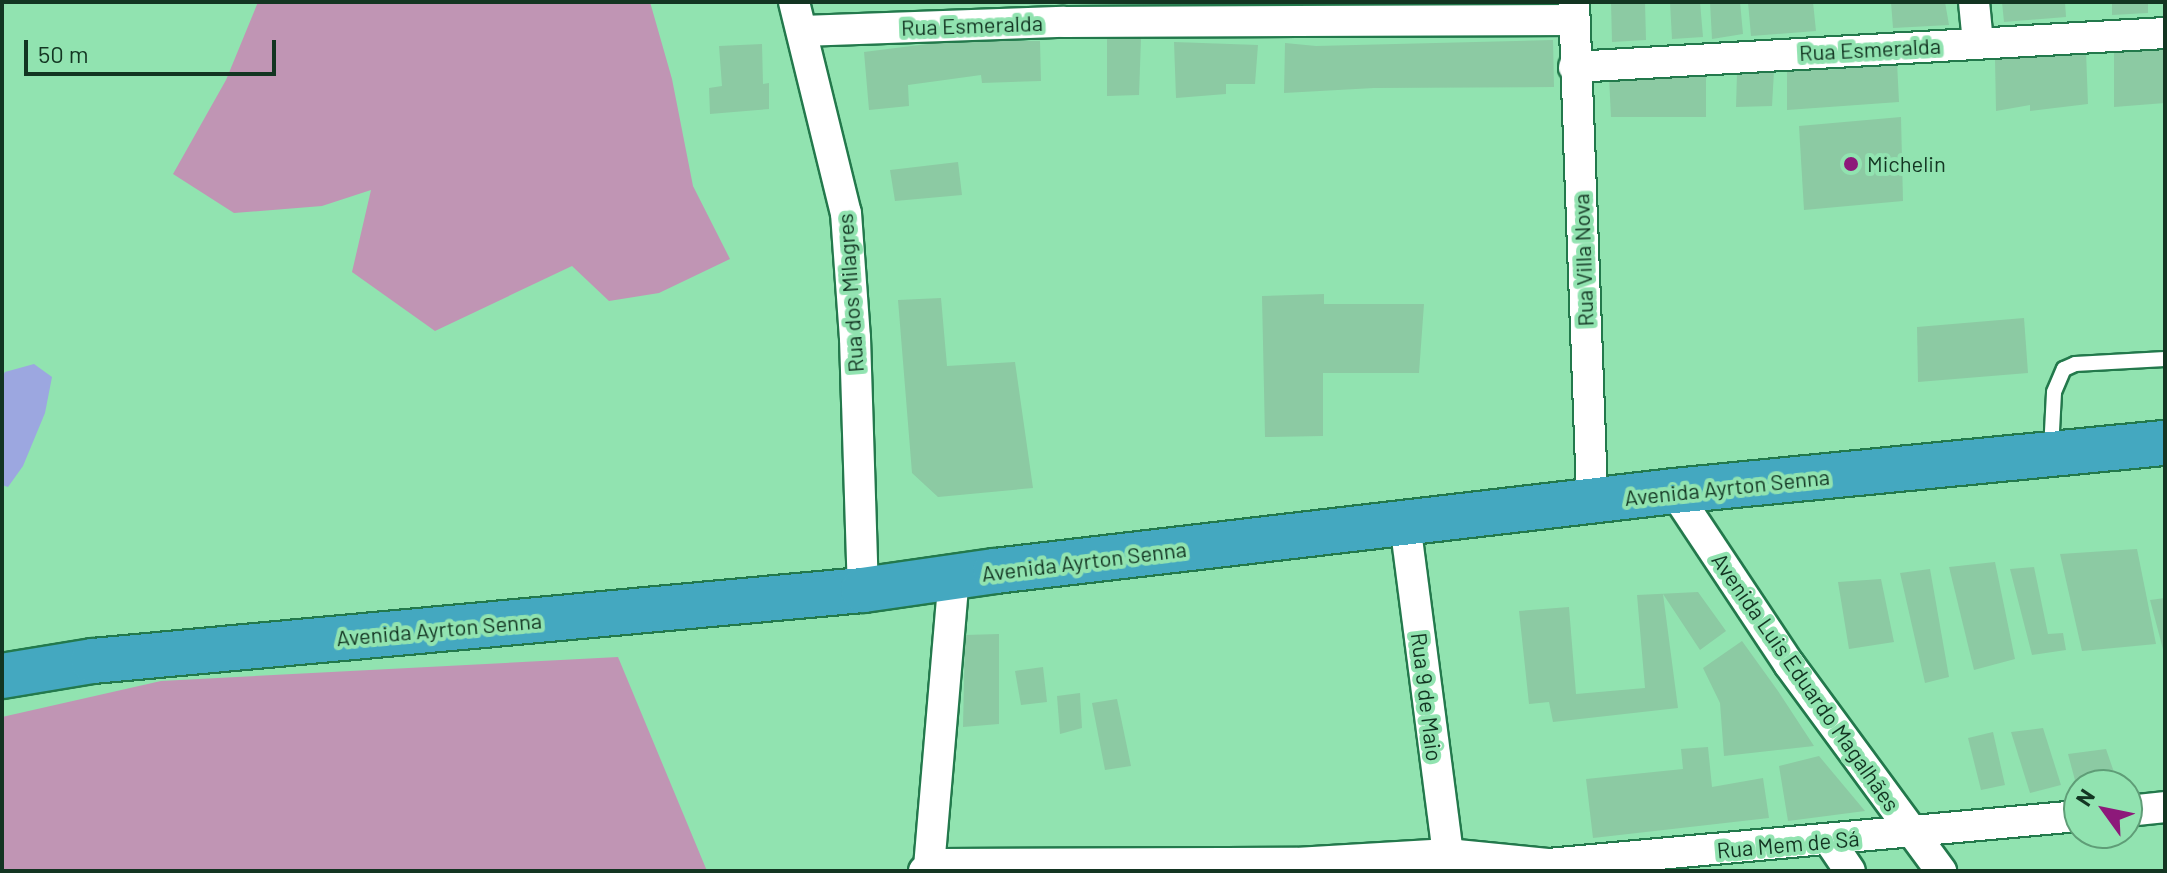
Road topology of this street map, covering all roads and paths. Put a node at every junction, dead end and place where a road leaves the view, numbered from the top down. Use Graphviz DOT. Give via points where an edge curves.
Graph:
graph roads {
  1 [pos="794,2"];
  2 [pos="1974,2"];
  3 [pos="1574,11"];
  4 [pos="1065,12"];
  5 [pos="802,31"];
  6 [pos="2165,33"];
  7 [pos="1978,43"];
  8 [pos="1574,67"];
  9 [pos="2165,359"];
  10 [pos="2165,443"];
  11 [pos="2051,455"];
  12 [pos="1674,491"];
  13 [pos="1592,501"];
  14 [pos="1405,523"];
  15 [pos="954,577"];
  16 [pos="863,590"];
  17 [pos="2,676"];
  18 [pos="2165,807"];
  19 [pos="2143,809"];
  20 [pos="2063,818"];
  21 [pos="1913,833"];
  22 [pos="1829,840"];
  23 [pos="1449,862"];
  24 [pos="1260,867"];
  25 [pos="1551,867"];
  26 [pos="926,869"];
  27 [pos="1850,871"];
  28 [pos="1941,871"];
  1 -- 5 [label="street, Rua dos Milagres"];
  2 -- 7 [label="street"];
  3 -- 4 [label="street, Rua Esmeralda"];
  3 -- 8 [label="street, Rua Villa Nova"];
  4 -- 5 [label="street, Rua Esmeralda"];
  5 -- 16 [label="street, Rua dos Milagres" via="846,213"];
  6 -- 7 [label="street, Rua Esmeralda"];
  7 -- 8 [label="street, Rua Esmeralda"];
  8 -- 13 [label="street, Rua Villa Nova"];
  9 -- 11 [label="lane" via="2064,369 2054,392"];
  10 -- 11 [label="highway, Avenida Ayrton Senna"];
  11 -- 12 [label="highway, Avenida Ayrton Senna"];
  12 -- 13 [label="highway, Avenida Ayrton Senna"];
  12 -- 21 [label="street, Avenida Luis Eduardo Magalhães" via="1789,664"];
  13 -- 14 [label="highway, Avenida Ayrton Senna"];
  14 -- 15 [label="highway, Avenida Ayrton Senna"];
  14 -- 23 [label="street, Rua 9 de Maio"];
  15 -- 16 [label="highway, Avenida Ayrton Senna"];
  15 -- 26 [label="street"];
  16 -- 17 [label="highway, Avenida Ayrton Senna" via="93,661"];
  18 -- 19 [label="street"];
  20 -- 21 [label="street, Rua Mem de Sá"];
  21 -- 22 [label="street, Rua Mem de Sá"];
  21 -- 28 [label="street, Avenida Luis Eduardo Magalhães"];
  22 -- 25 [label="street, Rua Mem de Sá"];
  22 -- 27 [label="street"];
  23 -- 24 [label="street, Rua Mem de Sá"];
  23 -- 25 [label="street, Rua Mem de Sá"];
  24 -- 26 [label="street, Rua Mem de Sá"];
}
